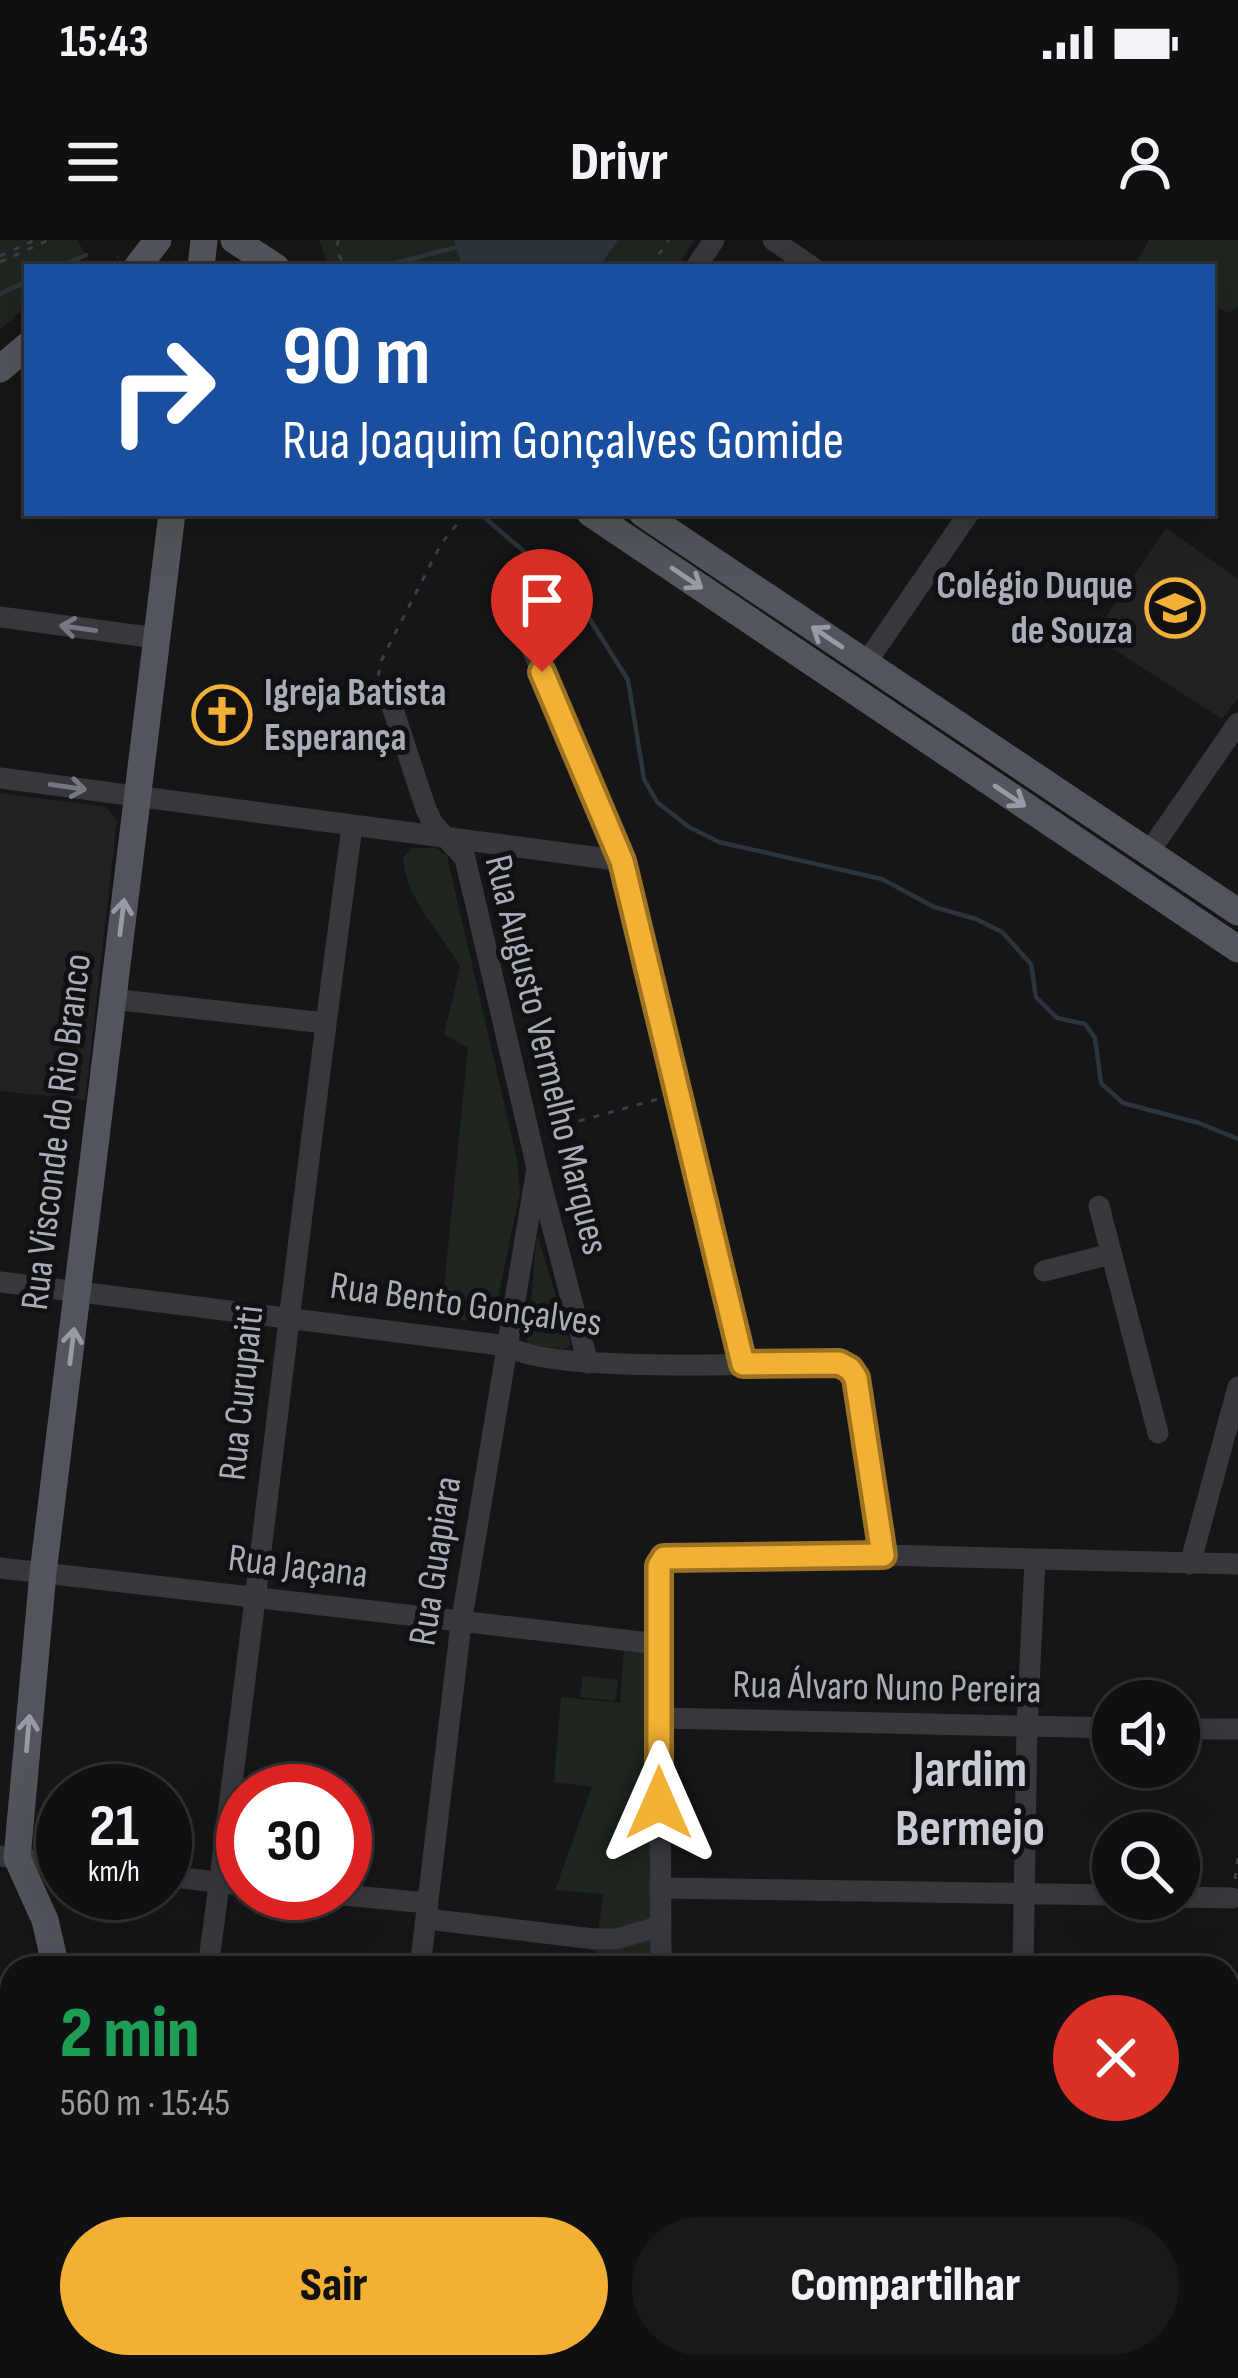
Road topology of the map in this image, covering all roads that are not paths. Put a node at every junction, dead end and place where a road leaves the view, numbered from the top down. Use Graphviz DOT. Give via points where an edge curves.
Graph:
graph roads {
  1 [pos="234,240"];
  2 [pos="773,240"];
  3 [pos="271,264"];
  4 [pos="808,264"];
  5 [pos="24,349"];
  6 [pos="0,369"];
  7 [pos="172,516"];
  8 [pos="594,516"];
  9 [pos="646,516"];
  10 [pos="967,516"];
  11 [pos="0,617"];
  12 [pos="526,634"];
  13 [pos="156,638"];
  14 [pos="866,663"];
  15 [pos="392,706"];
  16 [pos="1238,723"];
  17 [pos="0,778"];
  18 [pos="136,796"];
  19 [pos="352,826"];
  20 [pos="448,838"];
  21 [pos="1149,852"];
  22 [pos="622,861"];
  23 [pos="1238,912"];
  24 [pos="1238,949"];
  25 [pos="112,999"];
  26 [pos="325,1023"];
  27 [pos="537,1168"];
  28 [pos="1099,1206"];
  29 [pos="1111,1254"];
  30 [pos="1044,1270"];
  31 [pos="0,1282"];
  32 [pos="78,1292"];
  33 [pos="287,1315"];
  34 [pos="508,1346"];
  35 [pos="588,1363"];
  36 [pos="743,1364"];
  37 [pos="1238,1388"];
  38 [pos="1158,1433"];
  39 [pos="883,1555"];
  40 [pos="1035,1560"];
  41 [pos="1190,1564"];
  42 [pos="1238,1564"];
  43 [pos="0,1568"];
  44 [pos="44,1573"];
  45 [pos="256,1598"];
  46 [pos="461,1624"];
  47 [pos="659,1644"];
  48 [pos="659,1718"];
  49 [pos="1027,1727"];
  50 [pos="1092,1728"];
  51 [pos="1200,1729"];
  52 [pos="1238,1729"];
  53 [pos="234,1764"];
  54 [pos="8,1857"];
  55 [pos="660,1888"];
  56 [pos="1025,1893"];
  57 [pos="1092,1895"];
  58 [pos="1200,1897"];
  59 [pos="1232,1898"];
  60 [pos="372,1902"];
  61 [pos="216,1906"];
  62 [pos="427,1911"];
  63 [pos="661,1926"];
  64 [pos="53,1956"];
  65 [pos="210,1956"];
  66 [pos="421,1956"];
  67 [pos="661,1956"];
  68 [pos="1023,1956"];
  1 -- 3 [label="main road"];
  2 -- 4 [label="street"];
  5 -- 6 [label="main road"];
  7 -- 13 [label="main road, Rua Visconde do Rio Branco"];
  8 -- 24 [label="main road, one-way"];
  14 -- 9 [label="main road, one-way"];
  10 -- 14 [label="street"];
  13 -- 11 [label="street, one-way"];
  12 -- 22 [label="street"];
  13 -- 18 [label="main road, Rua Visconde do Rio Branco"];
  14 -- 21 [label="main road"];
  15 -- 20 [label="street, Rua Augusto Vermelho Marques" via="426,809"];
  16 -- 21 [label="street"];
  17 -- 18 [label="street, one-way"];
  18 -- 19 [label="street"];
  25 -- 18 [label="main road, Rua Visconde do Rio Branco, one-way"];
  19 -- 20 [label="street"];
  19 -- 26 [label="street, Rua Curupaiti"];
  20 -- 22 [label="street"];
  20 -- 27 [label="street, Rua Augusto Vermelho Marques" via="465,858"];
  21 -- 23 [label="main road"];
  22 -- 36 [label="street"];
  25 -- 26 [label="street"];
  25 -- 32 [label="main road, Rua Visconde do Rio Branco"];
  26 -- 33 [label="street, Rua Curupaiti"];
  27 -- 34 [label="street, Rua Guapiara"];
  27 -- 35 [label="street, Rua Augusto Vermelho Marques"];
  28 -- 29 [label="street"];
  29 -- 30 [label="street"];
  29 -- 38 [label="street"];
  31 -- 32 [label="street, Rua Bento Gonçalves"];
  32 -- 33 [label="street, Rua Bento Gonçalves"];
  44 -- 32 [label="main road, Rua Visconde do Rio Branco, one-way"];
  33 -- 34 [label="street, Rua Bento Gonçalves"];
  33 -- 45 [label="street, Rua Curupaiti"];
  34 -- 35 [label="street, Rua Bento Gonçalves" via="520,1355"];
  34 -- 46 [label="street, Rua Guapiara"];
  35 -- 36 [label="street, Rua Bento Gonçalves"];
  36 -- 39 [label="street, Rua Bento Gonçalves" via="850,1369"];
  37 -- 41 [label="street"];
  39 -- 40 [label="street"];
  39 -- 47 [label="street" via="664,1558"];
  40 -- 41 [label="street"];
  40 -- 49 [label="street"];
  41 -- 42 [label="street"];
  43 -- 44 [label="street, Rua Jaçana"];
  44 -- 45 [label="street, Rua Jaçana"];
  54 -- 44 [label="main road, Rua Visconde do Rio Branco, one-way"];
  45 -- 46 [label="street, Rua Jaçana"];
  45 -- 53 [label="street, Rua Curupaiti"];
  46 -- 47 [label="street, Rua Jaçana"];
  46 -- 62 [label="street, Rua Guapiara"];
  47 -- 48 [label="street"];
  48 -- 49 [label="street, Rua Álvaro Nuno Pereira"];
  48 -- 55 [label="street"];
  49 -- 50 [label="street, Rua Álvaro Nuno Pereira"];
  49 -- 56 [label="street"];
  51 -- 52 [label="street"];
  54 -- 64 [label="main road" via="45,1919"];
  55 -- 56 [label="street"];
  55 -- 63 [label="street"];
  56 -- 57 [label="street"];
  56 -- 68 [label="street"];
  58 -- 59 [label="street"];
  60 -- 62 [label="street"];
  61 -- 65 [label="street, Rua Curupaiti"];
  62 -- 63 [label="street" via="594,1940"];
  62 -- 66 [label="street, Rua Guapiara"];
  63 -- 67 [label="street"];
}
